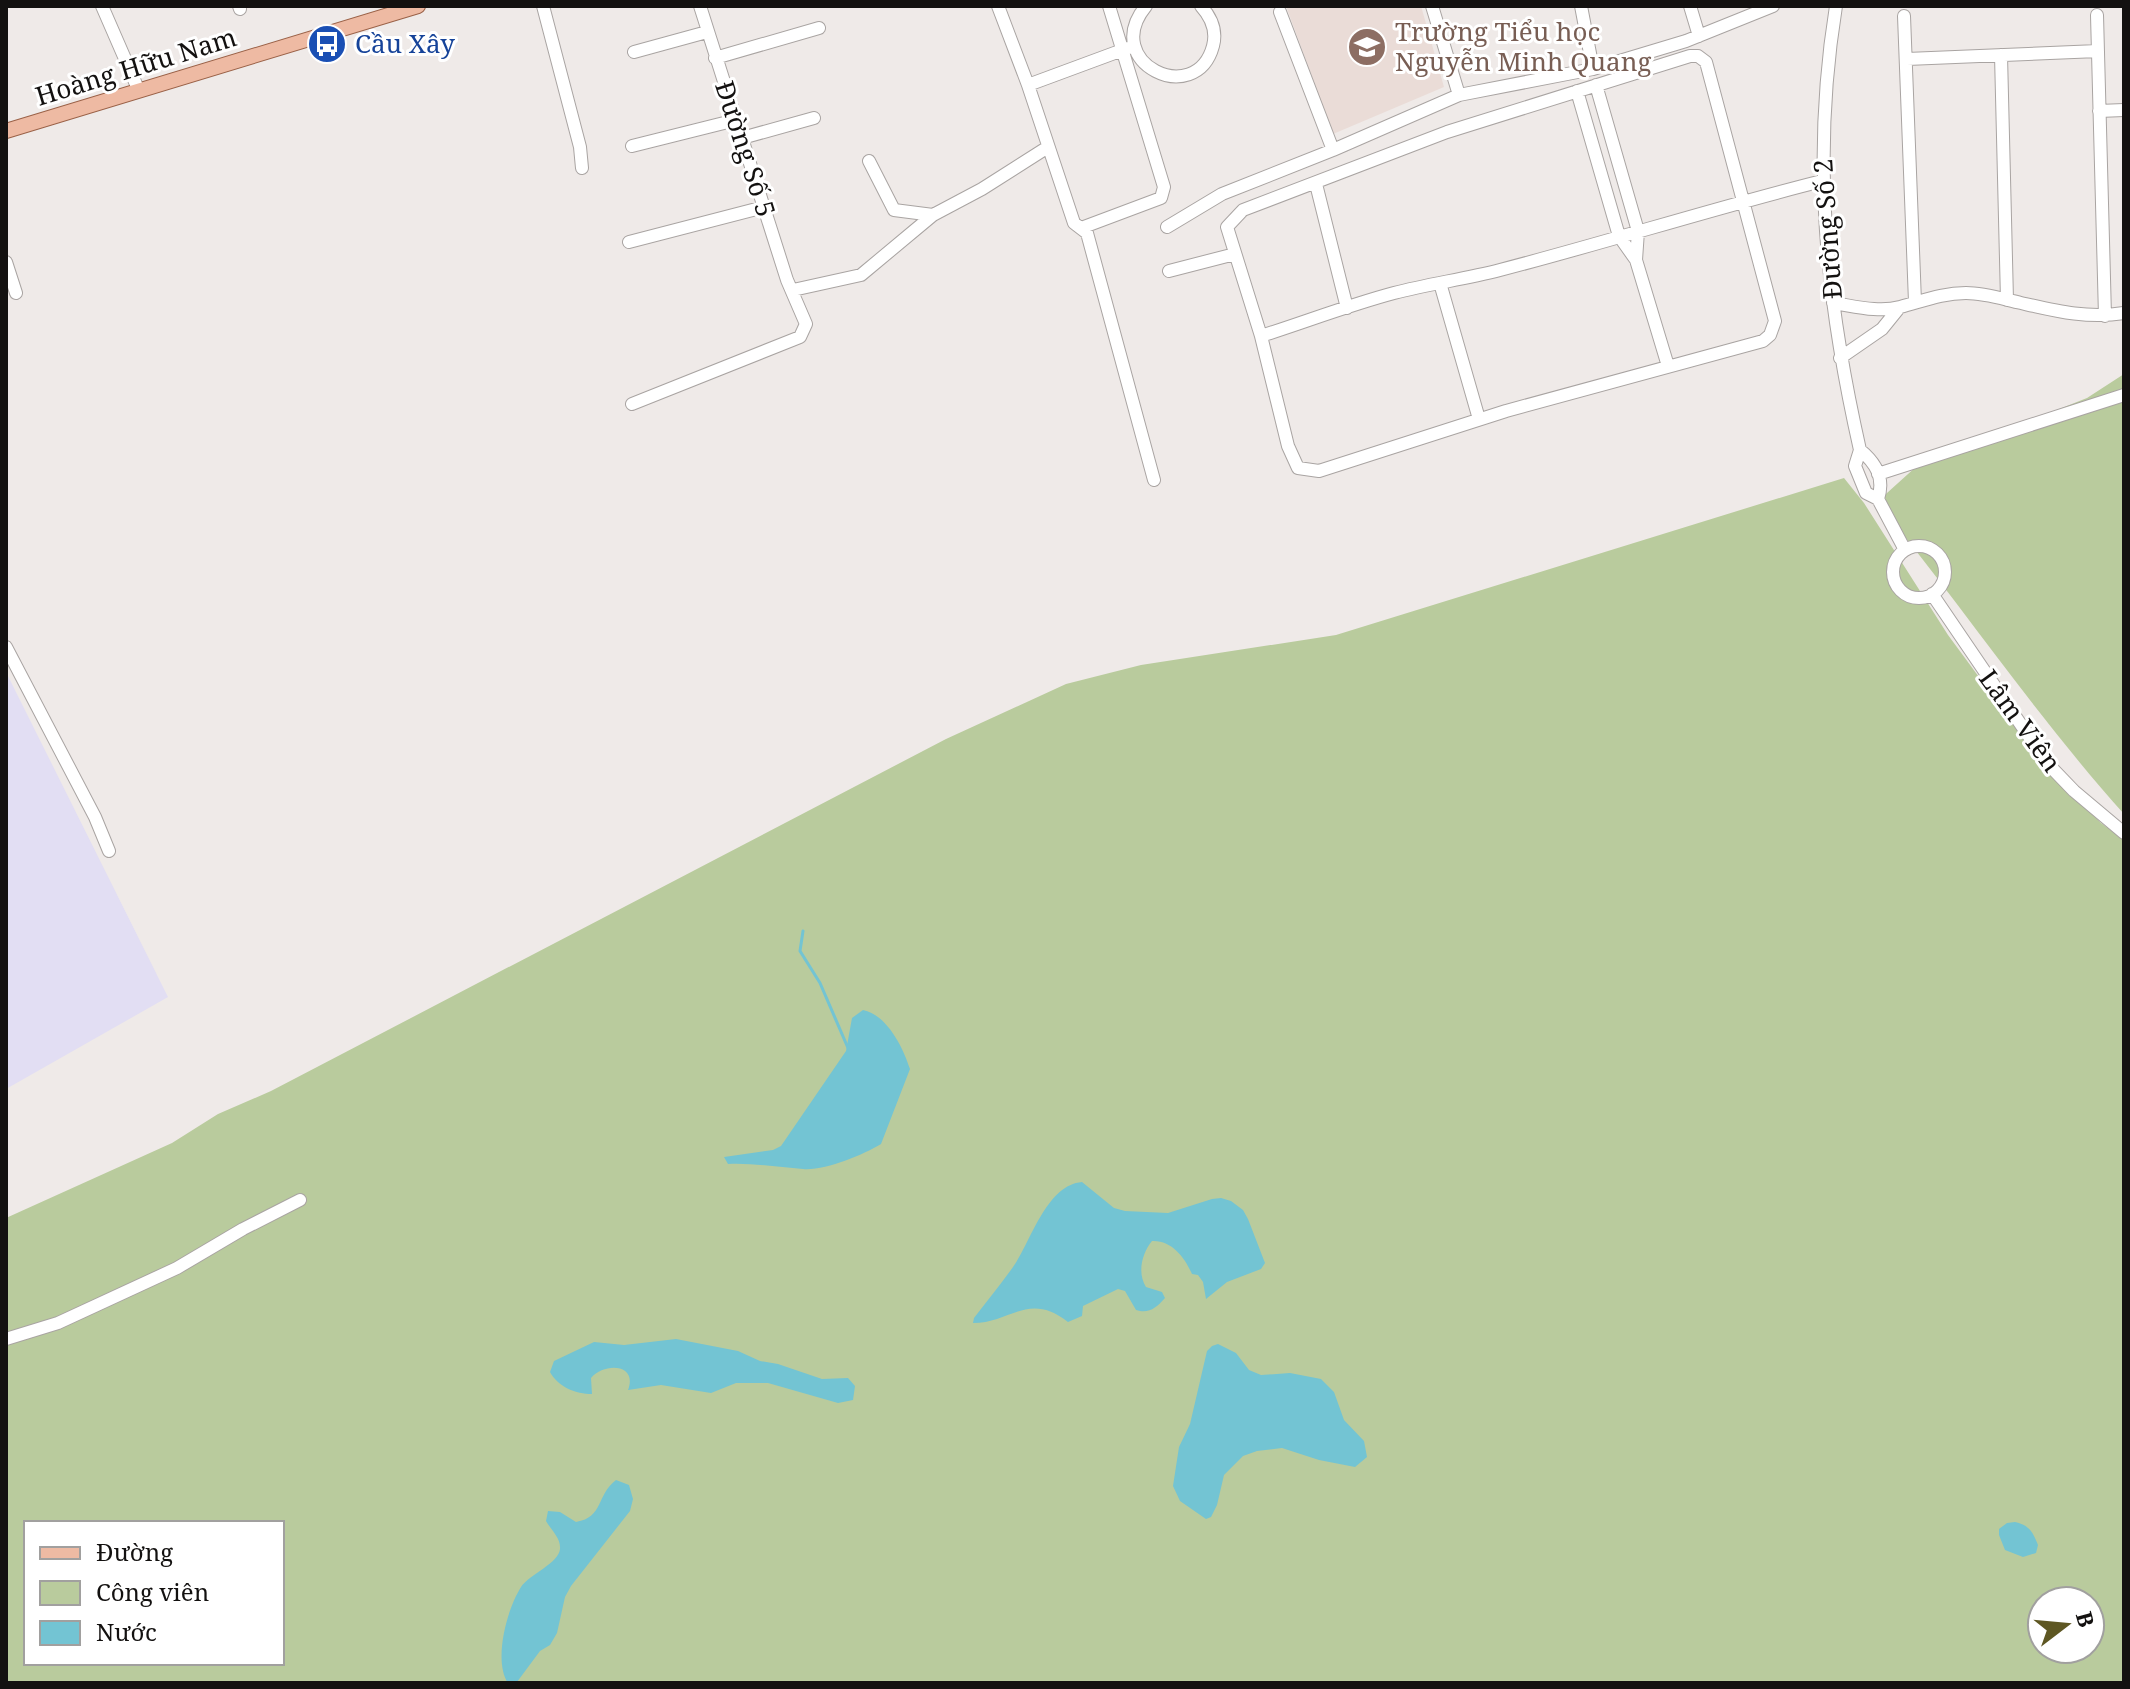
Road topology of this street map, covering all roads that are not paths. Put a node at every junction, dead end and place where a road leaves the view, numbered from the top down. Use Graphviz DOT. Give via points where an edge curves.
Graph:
graph roads {
  1 [pos="102,6"];
  2 [pos="418,6"];
  3 [pos="543,6"];
  4 [pos="700,6"];
  5 [pos="998,6"];
  6 [pos="1109,6"];
  7 [pos="1146,6"];
  8 [pos="1201,6"];
  9 [pos="1432,6"];
  10 [pos="1581,6"];
  11 [pos="1690,6"];
  12 [pos="1773,6"];
  13 [pos="1836,6"];
  14 [pos="1280,12"];
  15 [pos="2097,15"];
  16 [pos="1904,16"];
  17 [pos="819,28"];
  18 [pos="707,32"];
  19 [pos="1699,36"];
  20 [pos="1128,48"];
  21 [pos="2098,51"];
  22 [pos="634,52"];
  23 [pos="2001,55"];
  24 [pos="715,58"];
  25 [pos="1907,59"];
  26 [pos="1593,69"];
  27 [pos="1028,85"];
  28 [pos="1596,85"];
  29 [pos="139,91"];
  30 [pos="1577,91"];
  31 [pos="1459,95"];
  32 [pos="2124,110"];
  33 [pos="2099,111"];
  34 [pos="814,118"];
  35 [pos="736,120"];
  36 [pos="6,131"];
  37 [pos="742,138"];
  38 [pos="632,146"];
  39 [pos="1048,147"];
  40 [pos="1333,150"];
  41 [pos="869,161"];
  42 [pos="582,168"];
  43 [pos="1822,181"];
  44 [pos="1316,184"];
  45 [pos="1742,202"];
  46 [pos="764,207"];
  47 [pos="933,215"];
  48 [pos="1167,227"];
  49 [pos="1081,228"];
  50 [pos="1638,231"];
  51 [pos="1619,236"];
  52 [pos="629,242"];
  53 [pos="1235,254"];
  54 [pos="1636,260"];
  55 [pos="6,262"];
  56 [pos="1169,271"];
  57 [pos="1440,283"];
  58 [pos="793,290"];
  59 [pos="16,293"];
  60 [pos="2007,300"];
  61 [pos="1915,302"];
  62 [pos="1833,303"];
  63 [pos="1347,308"];
  64 [pos="1899,308"];
  65 [pos="2124,313"];
  66 [pos="2105,316"];
  67 [pos="1261,336"];
  68 [pos="1840,358"];
  69 [pos="1668,366"];
  70 [pos="2124,395"];
  71 [pos="632,404"];
  72 [pos="1479,419"];
  73 [pos="1860,450"];
  74 [pos="1878,474"];
  75 [pos="1154,480"];
  76 [pos="1878,499"];
  77 [pos="1905,550"];
  78 [pos="1932,594"];
  79 [pos="6,647"];
  80 [pos="2124,833"];
  81 [pos="109,851"];
  82 [pos="300,1200"];
  83 [pos="6,1339"];
  1 -- 29 [label="street"];
  2 -- 29 [label="main road, Hoàng Hữu Nam"];
  3 -- 42 [label="street"];
  4 -- 18 [label="street, Đường Số 5"];
  5 -- 27 [label="street"];
  6 -- 20 [label="street"];
  7 -- 20 [label="street"];
  8 -- 20 [label="street" via="1214,37 1208,57 1193,72 1172,77 1152,71"];
  9 -- 31 [label="street"];
  10 -- 26 [label="street"];
  11 -- 19 [label="street"];
  12 -- 19 [label="street"];
  13 -- 43 [label="street, Đường Số 2" via="1823,115"];
  14 -- 40 [label="street"];
  15 -- 21 [label="street"];
  16 -- 25 [label="street"];
  17 -- 24 [label="street"];
  18 -- 22 [label="street"];
  18 -- 24 [label="street, Đường Số 5"];
  19 -- 26 [label="street"];
  20 -- 27 [label="street"];
  20 -- 49 [label="street" via="1164,187 1161,198"];
  21 -- 23 [label="street"];
  21 -- 33 [label="street"];
  23 -- 25 [label="street"];
  23 -- 60 [label="street"];
  24 -- 35 [label="street, Đường Số 5"];
  25 -- 61 [label="street"];
  26 -- 31 [label="street"];
  27 -- 39 [label="street"];
  28 -- 30 [label="street"];
  28 -- 45 [label="street" via="1690,56 1706,62"];
  28 -- 50 [label="street"];
  29 -- 36 [label="main road, Hoàng Hữu Nam"];
  30 -- 44 [label="street" via="1447,132"];
  30 -- 51 [label="street"];
  31 -- 40 [label="street"];
  32 -- 33 [label="street"];
  33 -- 66 [label="street"];
  34 -- 37 [label="street"];
  35 -- 37 [label="street, Đường Số 5"];
  35 -- 38 [label="street"];
  37 -- 46 [label="street, Đường Số 5"];
  39 -- 47 [label="street"];
  39 -- 49 [label="street" via="1074,223"];
  40 -- 48 [label="street" via="1222,194"];
  41 -- 47 [label="street" via="894,210"];
  43 -- 45 [label="street"];
  43 -- 62 [label="street, Đường Số 2"];
  44 -- 53 [label="street" via="1243,210 1227,227"];
  44 -- 63 [label="street"];
  45 -- 50 [label="street"];
  45 -- 69 [label="street" via="1775,321 1770,335"];
  46 -- 52 [label="street"];
  46 -- 58 [label="street, Đường Số 5"];
  47 -- 58 [label="street" via="861,275"];
  49 -- 75 [label="street" via="1087,233"];
  50 -- 51 [label="street"];
  50 -- 54 [label="street"];
  51 -- 54 [label="street"];
  51 -- 57 [label="street"];
  53 -- 56 [label="street"];
  53 -- 67 [label="street"];
  54 -- 69 [label="street"];
  55 -- 59 [label="street"];
  57 -- 63 [label="street"];
  57 -- 72 [label="street"];
  58 -- 71 [label="street, Đường Số 5" via="806,324 800,337"];
  60 -- 61 [label="street" via="1964,293"];
  60 -- 66 [label="street" via="2078,316"];
  61 -- 64 [label="street"];
  62 -- 64 [label="street"];
  62 -- 68 [label="street, Đường Số 2"];
  63 -- 67 [label="street"];
  64 -- 68 [label="street" via="1882,329"];
  65 -- 66 [label="street"];
  67 -- 72 [label="street" via="1298,468 1319,471"];
  68 -- 73 [label="street, Đường Số 2"];
  69 -- 72 [label="street"];
  70 -- 74 [label="street"];
  73 -- 74 [label="street"];
  73 -- 76 [label="street" via="1855,466 1862,486"];
  74 -- 76 [label="street"];
  76 -- 77 [label="street"];
  77 -- 78 [label="street" via="1893,571 1897,586 1909,597"];
  77 -- 78 [label="street" via="1928,548 1941,559 1945,574"];
  78 -- 80 [label="street, Lâm Viên" via="2047,763"];
  79 -- 81 [label="street"];
  82 -- 83 [label="street" via="177,1268 58,1323"];
}
